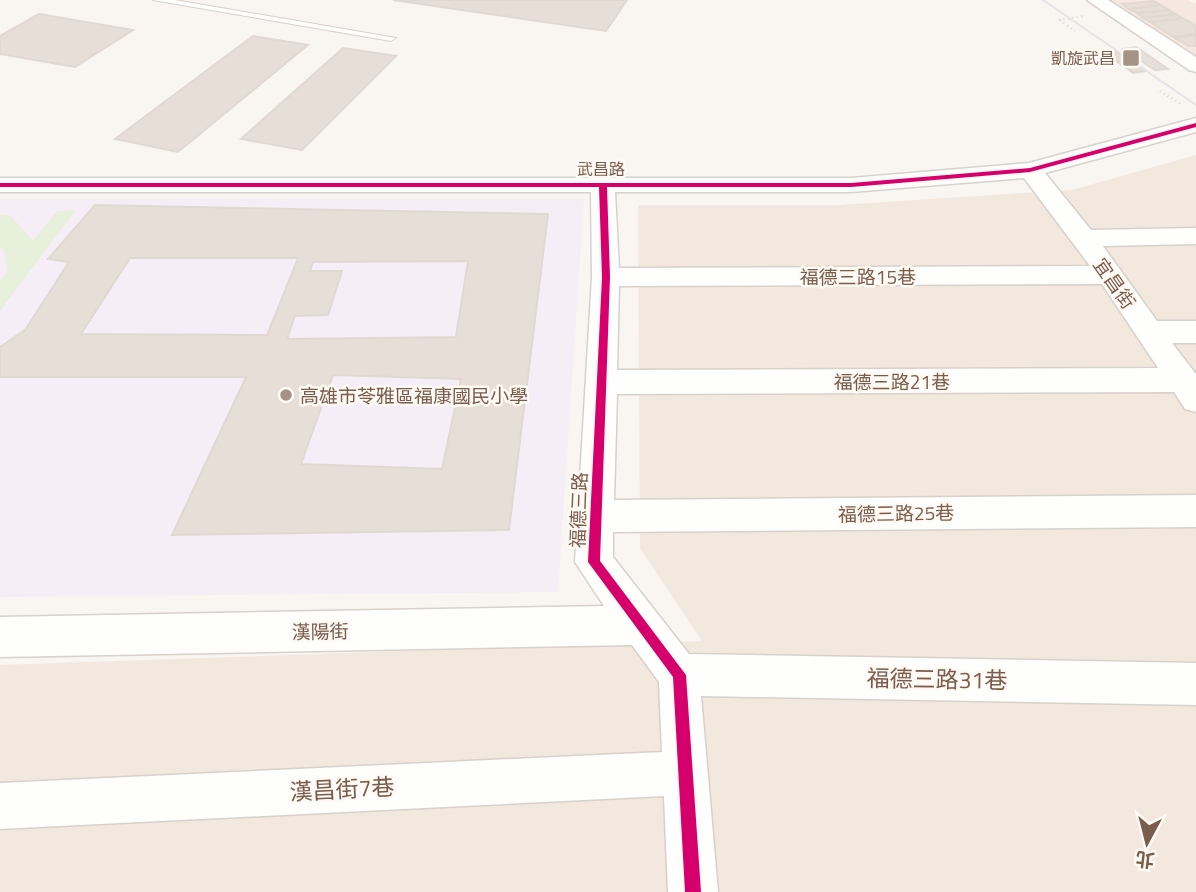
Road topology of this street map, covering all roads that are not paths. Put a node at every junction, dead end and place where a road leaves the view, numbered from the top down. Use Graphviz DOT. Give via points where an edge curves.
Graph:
graph roads {
  1 [pos="158,0"];
  2 [pos="1094,8"];
  3 [pos="391,38"];
  4 [pos="1196,66"];
  5 [pos="1196,125"];
  6 [pos="1030,170"];
  7 [pos="0,185"];
  8 [pos="603,185"];
  9 [pos="1196,236"];
  10 [pos="1084,238"];
  11 [pos="1109,275"];
  12 [pos="606,277"];
  13 [pos="1149,332"];
  14 [pos="1196,332"];
  15 [pos="601,382"];
  16 [pos="1190,390"];
  17 [pos="1196,510"];
  18 [pos="596,516"];
  19 [pos="641,625"];
  20 [pos="0,637"];
  21 [pos="679,675"];
  22 [pos="1196,684"];
  23 [pos="685,773"];
  24 [pos="0,806"];
  25 [pos="693,892"];
  1 -- 3 [label="lane"];
  2 -- 4 [label="street"];
  5 -- 6 [label="street, 武昌路"];
  6 -- 8 [label="street, 武昌路" via="851,185"];
  6 -- 10 [label="street, 宜昌街"];
  7 -- 8 [label="street, 武昌路"];
  8 -- 12 [label="street, 福德三路"];
  9 -- 10 [label="street"];
  10 -- 11 [label="street, 宜昌街"];
  11 -- 12 [label="street, 福德三路15巷"];
  11 -- 13 [label="street, 宜昌街"];
  12 -- 15 [label="street, 福德三路"];
  13 -- 14 [label="street"];
  13 -- 16 [label="street, 宜昌街"];
  15 -- 16 [label="street, 福德三路21巷"];
  15 -- 18 [label="street, 福德三路"];
  17 -- 18 [label="street, 福德三路25巷"];
  18 -- 19 [label="street, 福德三路" via="594,562"];
  19 -- 20 [label="street, 漢陽街"];
  19 -- 21 [label="street, 福德三路"];
  21 -- 22 [label="street, 福德三路31巷"];
  21 -- 23 [label="street"];
  23 -- 24 [label="street, 漢昌街7巷"];
  23 -- 25 [label="street"];
}
